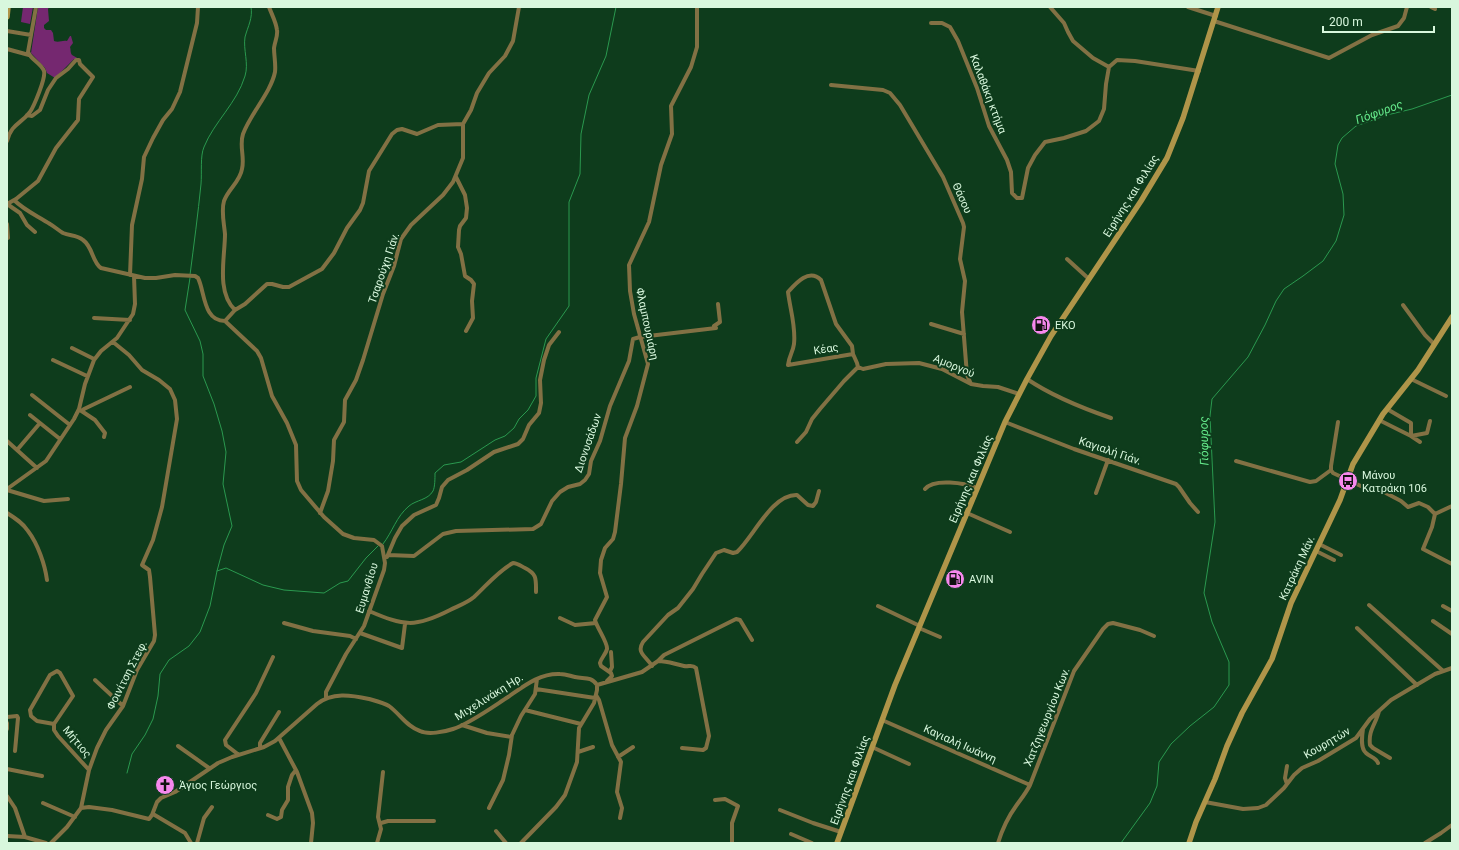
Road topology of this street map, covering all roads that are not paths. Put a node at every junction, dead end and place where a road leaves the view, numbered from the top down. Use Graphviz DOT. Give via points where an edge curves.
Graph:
graph roads {
  1 [pos="8,7"];
  2 [pos="36,7"];
  3 [pos="198,7"];
  4 [pos="269,7"];
  5 [pos="520,7"];
  6 [pos="697,7"];
  7 [pos="1050,7"];
  8 [pos="1188,7"];
  9 [pos="1218,7"];
  10 [pos="1407,7"];
  11 [pos="7,18"];
  12 [pos="1215,18"];
  13 [pos="931,22"];
  14 [pos="7,30"];
  15 [pos="31,35"];
  16 [pos="7,49"];
  17 [pos="29,54"];
  18 [pos="1109,67"];
  19 [pos="1199,71"];
  20 [pos="831,85"];
  21 [pos="27,115"];
  22 [pos="462,124"];
  23 [pos="7,126"];
  24 [pos="12,128"];
  25 [pos="7,141"];
  26 [pos="456,177"];
  27 [pos="14,200"];
  28 [pos="7,204"];
  29 [pos="7,224"];
  30 [pos="35,232"];
  31 [pos="8,238"];
  32 [pos="1067,260"];
  33 [pos="132,276"];
  34 [pos="1089,279"];
  35 [pos="718,304"];
  36 [pos="1403,305"];
  37 [pos="235,310"];
  38 [pos="1452,317"];
  39 [pos="94,318"];
  40 [pos="130,320"];
  41 [pos="225,321"];
  42 [pos="931,324"];
  43 [pos="466,331"];
  44 [pos="559,332"];
  45 [pos="964,334"];
  46 [pos="640,337"];
  47 [pos="113,342"];
  48 [pos="1434,344"];
  49 [pos="72,348"];
  50 [pos="853,354"];
  51 [pos="53,360"];
  52 [pos="94,360"];
  53 [pos="858,367"];
  54 [pos="87,376"];
  55 [pos="1027,378"];
  56 [pos="1411,379"];
  57 [pos="971,384"];
  58 [pos="130,387"];
  59 [pos="1019,394"];
  60 [pos="32,395"];
  61 [pos="1446,396"];
  62 [pos="80,410"];
  63 [pos="1387,410"];
  64 [pos="30,415"];
  65 [pos="1111,418"];
  66 [pos="1379,420"];
  67 [pos="1430,421"];
  68 [pos="1005,422"];
  69 [pos="1338,422"];
  70 [pos="40,423"];
  71 [pos="70,425"];
  72 [pos="1411,436"];
  73 [pos="104,438"];
  74 [pos="60,439"];
  75 [pos="7,441"];
  76 [pos="796,442"];
  77 [pos="1420,442"];
  78 [pos="17,450"];
  79 [pos="1108,460"];
  80 [pos="1236,461"];
  81 [pos="37,468"];
  82 [pos="1331,470"];
  83 [pos="1348,479"];
  84 [pos="977,488"];
  85 [pos="925,489"];
  86 [pos="7,490"];
  87 [pos="818,491"];
  88 [pos="1096,493"];
  89 [pos="68,499"];
  90 [pos="1452,506"];
  91 [pos="1198,512"];
  92 [pos="7,513"];
  93 [pos="320,513"];
  94 [pos="967,513"];
  95 [pos="1435,514"];
  96 [pos="1010,532"];
  97 [pos="1319,544"];
  98 [pos="1316,551"];
  99 [pos="388,555"];
  100 [pos="1341,555"];
  101 [pos="1334,560"];
  102 [pos="385,563"];
  103 [pos="1452,564"];
  104 [pos="47,580"];
  105 [pos="536,592"];
  106 [pos="1369,605"];
  107 [pos="878,606"];
  108 [pos="1443,606"];
  109 [pos="369,611"];
  110 [pos="1452,611"];
  111 [pos="560,618"];
  112 [pos="1432,621"];
  113 [pos="284,623"];
  114 [pos="596,623"];
  115 [pos="405,624"];
  116 [pos="919,627"];
  117 [pos="1357,628"];
  118 [pos="360,633"];
  119 [pos="1452,634"];
  120 [pos="1154,636"];
  121 [pos="940,637"];
  122 [pos="356,639"];
  123 [pos="752,640"];
  124 [pos="612,652"];
  125 [pos="273,657"];
  126 [pos="658,661"];
  127 [pos="652,666"];
  128 [pos="1452,668"];
  129 [pos="1442,670"];
  130 [pos="610,672"];
  131 [pos="537,679"];
  132 [pos="95,680"];
  133 [pos="607,681"];
  134 [pos="597,685"];
  135 [pos="1417,685"];
  136 [pos="536,689"];
  137 [pos="596,697"];
  138 [pos="326,698"];
  139 [pos="123,706"];
  140 [pos="525,710"];
  141 [pos="1379,711"];
  142 [pos="279,712"];
  143 [pos="7,717"];
  144 [pos="882,720"];
  145 [pos="7,723"];
  146 [pos="54,724"];
  147 [pos="581,724"];
  148 [pos="462,725"];
  149 [pos="1364,727"];
  150 [pos="7,729"];
  151 [pos="511,737"];
  152 [pos="279,738"];
  153 [pos="178,746"];
  154 [pos="593,747"];
  155 [pos="633,747"];
  156 [pos="260,748"];
  157 [pos="682,748"];
  158 [pos="872,748"];
  159 [pos="15,751"];
  160 [pos="578,752"];
  161 [pos="239,755"];
  162 [pos="618,756"];
  163 [pos="1390,758"];
  164 [pos="1378,763"];
  165 [pos="909,764"];
  166 [pos="1287,766"];
  167 [pos="209,768"];
  168 [pos="7,769"];
  169 [pos="89,770"];
  170 [pos="296,770"];
  171 [pos="383,772"];
  172 [pos="42,776"];
  173 [pos="1287,784"];
  174 [pos="1030,785"];
  175 [pos="7,796"];
  176 [pos="715,800"];
  177 [pos="1205,802"];
  178 [pos="43,803"];
  179 [pos="212,807"];
  180 [pos="81,808"];
  181 [pos="489,808"];
  182 [pos="780,810"];
  183 [pos="152,814"];
  184 [pos="268,815"];
  185 [pos="75,817"];
  186 [pos="620,818"];
  187 [pos="434,821"];
  188 [pos="381,823"];
  189 [pos="1452,825"];
  190 [pos="496,831"];
  191 [pos="842,832"];
  192 [pos="791,834"];
  193 [pos="7,836"];
  194 [pos="25,837"];
  195 [pos="32,841"];
  196 [pos="46,843"];
  197 [pos="51,843"];
  198 [pos="191,843"];
  199 [pos="197,843"];
  200 [pos="312,843"];
  201 [pos="377,843"];
  202 [pos="506,843"];
  203 [pos="521,843"];
  204 [pos="732,843"];
  205 [pos="812,843"];
  206 [pos="837,843"];
  207 [pos="998,843"];
  208 [pos="1189,843"];
  209 [pos="1425,843"];
  1 -- 11 [label="street"];
  2 -- 15 [label="street"];
  3 -- 33 [label="street" via="197,23 180,92 144,157 132,225"];
  4 -- 37 [label="street" via="277,30 274,75 244,132 241,144 242,170 225,198 223,207 223,277 227,297"];
  5 -- 22 [label="street" via="513,41 506,56 489,73"];
  6 -- 46 [label="street, Φλαμπουριάρη" via="697,48 671,106 672,134 661,165 649,222 629,266 630,291"];
  7 -- 18 [label="street" via="1064,24 1073,41 1093,58"];
  8 -- 12 [label="street"];
  9 -- 12 [label="street, Ειρήνης και Φιλίας"];
  10 -- 12 [label="street" via="1398,26 1372,35 1329,58"];
  12 -- 19 [label="street, Ειρήνης και Φιλίας"];
  13 -- 18 [label="street, Καλαθάκη κτήμα" via="950,27 958,40 989,126 1007,160 1011,172 1012,193 1017,198 1022,198 1028,168 1045,142 1086,131 1099,121 1104,109"];
  14 -- 15 [label="street"];
  15 -- 17 [label="street"];
  16 -- 17 [label="street"];
  17 -- 21 [label="street" via="43,69 44,75 34,105"];
  18 -- 19 [label="street" via="1117,60"];
  19 -- 34 [label="street, Ειρήνης και Φιλίας" via="1172,147 1142,201"];
  20 -- 45 [label="street, Θάσου" via="883,90 890,93 900,105 943,177 964,227 960,259 965,281 962,312"];
  21 -- 24 [label="street"];
  21 -- 27 [label="street" via="32,116 40,110 56,78 76,60 79,60 93,77 80,99 77,121 54,151 38,181"];
  22 -- 26 [label="street, Τσαρούχη Γιάν." via="463,155"];
  22 -- 37 [label="street" via="438,124 417,134 402,129 394,132 369,171 361,208 325,266 291,286 267,284"];
  23 -- 24 [label="street"];
  24 -- 25 [label="street"];
  26 -- 43 [label="street" via="468,208 466,218 460,226 458,247 464,276 474,284 473,318"];
  26 -- 93 [label="street, Τσαρούχη Γιάν." via="448,190 411,225 401,239 363,360 345,400 344,422 334,440 328,491"];
  27 -- 28 [label="street"];
  27 -- 33 [label="street" via="61,232 82,239 90,247 99,267"];
  28 -- 30 [label="street" via="20,213"];
  29 -- 31 [label="street"];
  32 -- 34 [label="street"];
  33 -- 40 [label="street" via="135,306"];
  33 -- 41 [label="street" via="195,276 199,279 210,312 218,320"];
  34 -- 55 [label="street, Ειρήνης και Φιλίας"];
  35 -- 46 [label="street" via="720,322 714,326 716,328"];
  36 -- 48 [label="street"];
  37 -- 41 [label="street"];
  38 -- 48 [label="street, Κατράκη Μάν."];
  39 -- 40 [label="street"];
  40 -- 47 [label="street"];
  41 -- 93 [label="street" via="260,356 273,400 296,444 298,484"];
  42 -- 45 [label="street"];
  44 -- 99 [label="street" via="549,345 544,360 540,380 539,413 529,425 523,439 518,444 494,452 462,474 448,480 442,487 436,505 414,515 402,526"];
  45 -- 57 [label="street, Θάσου" via="967,375"];
  46 -- 99 [label="street, Διονυσάδων" via="633,339 629,361 610,406 589,474 583,482 568,487 554,498 538,527 456,531 443,534 414,556"];
  46 -- 114 [label="street, Φλαμπουριάρη" via="648,367 625,438 617,525 603,553 600,566 608,597 595,620"];
  47 -- 52 [label="street"];
  47 -- 139 [label="street, Φοινίτση Στεφ." via="130,355 141,369 170,390 177,414 162,507 153,540 142,564 150,577 154,638 137,670"];
  48 -- 56 [label="street, Κατράκη Μάν."];
  49 -- 52 [label="street"];
  50 -- 50 [label="street, Κέας" via="852,346 836,324 821,280 811,275 806,276 788,292 795,343 788,365"];
  50 -- 53 [label="street, Κέας"];
  51 -- 54 [label="street"];
  52 -- 54 [label="street"];
  53 -- 57 [label="street, Αμοργού" via="863,369 886,364 919,363 942,370"];
  53 -- 76 [label="street" via="820,409 806,432"];
  54 -- 62 [label="street"];
  55 -- 59 [label="street, Ειρήνης και Φιλίας"];
  55 -- 65 [label="street" via="1040,388"];
  56 -- 61 [label="street"];
  56 -- 63 [label="street, Κατράκη Μάν."];
  57 -- 59 [label="street, Αμοργού" via="998,387"];
  58 -- 62 [label="street"];
  59 -- 68 [label="street, Ειρήνης και Φιλίας"];
  60 -- 71 [label="street"];
  62 -- 71 [label="street"];
  62 -- 73 [label="street" via="96,421 105,433"];
  63 -- 66 [label="street, Κατράκη Μάν."];
  63 -- 72 [label="street" via="1411,423"];
  64 -- 70 [label="street"];
  66 -- 72 [label="street"];
  66 -- 83 [label="street, Κατράκη Μάν." via="1360,451"];
  67 -- 72 [label="street" via="1427,433"];
  68 -- 79 [label="street, Καγιαλή Γιάν."];
  68 -- 84 [label="street, Ειρήνης και Φιλίας"];
  69 -- 82 [label="street"];
  70 -- 74 [label="street"];
  70 -- 78 [label="street"];
  71 -- 74 [label="street"];
  72 -- 77 [label="street"];
  74 -- 81 [label="street" via="47,460"];
  75 -- 78 [label="street"];
  78 -- 81 [label="street"];
  79 -- 88 [label="street"];
  79 -- 91 [label="street, Καγιαλή Γιάν." via="1176,484"];
  80 -- 82 [label="street" via="1310,482 1316,481"];
  81 -- 86 [label="street"];
  82 -- 83 [label="street"];
  83 -- 95 [label="street" via="1366,488 1384,492 1408,507 1419,503"];
  83 -- 97 [label="street, Κατράκη Μάν."];
  84 -- 85 [label="street" via="952,482 929,485"];
  84 -- 94 [label="street, Ειρήνης και Φιλίας"];
  86 -- 89 [label="street" via="46,502"];
  87 -- 127 [label="street" via="813,506 808,505 797,494 783,499 774,505 738,552 724,550 716,554 678,608 643,642 640,650"];
  90 -- 95 [label="street"];
  92 -- 104 [label="street" via="23,524 29,532 43,562"];
  93 -- 102 [label="street, Ευμανθίου" via="346,536 379,543 383,548"];
  94 -- 96 [label="street"];
  94 -- 116 [label="street, Ειρήνης και Φιλίας"];
  95 -- 103 [label="street" via="1423,549"];
  97 -- 98 [label="street, Κατράκη Μάν."];
  97 -- 100 [label="street"];
  98 -- 101 [label="street"];
  98 -- 177 [label="street, Κατράκη Μάν." via="1288,611 1272,659 1236,726"];
  99 -- 102 [label="street"];
  102 -- 109 [label="street, Ευμανθίου"];
  105 -- 115 [label="street" via="534,573 513,563 468,602 433,619"];
  106 -- 129 [label="street"];
  107 -- 116 [label="street"];
  108 -- 110 [label="street"];
  109 -- 115 [label="street"];
  109 -- 118 [label="street, Ευμανθίου"];
  111 -- 114 [label="street" via="576,625"];
  112 -- 119 [label="street"];
  113 -- 122 [label="street"];
  114 -- 130 [label="street" via="607,648 600,664"];
  115 -- 118 [label="street" via="402,648"];
  116 -- 121 [label="street"];
  116 -- 144 [label="street, Ειρήνης και Φιλίας"];
  117 -- 135 [label="street"];
  118 -- 122 [label="street, Ευμανθίου"];
  120 -- 174 [label="street, Χατζηγεωργίου Κων." via="1113,623 1102,629 1074,671"];
  122 -- 138 [label="street, Ευμανθίου" via="326,692"];
  123 -- 126 [label="street" via="738,619 698,637 664,655"];
  124 -- 130 [label="street"];
  125 -- 161 [label="street" via="256,693 225,740 226,745"];
  126 -- 127 [label="street"];
  126 -- 157 [label="street" via="692,665 696,668 708,728 708,742 703,750"];
  127 -- 133 [label="street" via="642,672"];
  128 -- 129 [label="street, Κουρητών"];
  129 -- 135 [label="street, Κουρητών"];
  130 -- 133 [label="street" via="612,676"];
  131 -- 134 [label="street, Μιχελινάκη Ηρ." via="563,674 590,678"];
  131 -- 136 [label="street"];
  131 -- 148 [label="street, Μιχελινάκη Ηρ."];
  132 -- 139 [label="street"];
  133 -- 134 [label="street"];
  134 -- 137 [label="street"];
  135 -- 141 [label="street, Κουρητών"];
  136 -- 137 [label="street"];
  136 -- 140 [label="street"];
  137 -- 147 [label="street"];
  137 -- 162 [label="street" via="600,700 612,745"];
  138 -- 148 [label="street, Μιχελινάκη Ηρ." via="350,695 389,706 410,726 422,732 447,730"];
  138 -- 152 [label="street, Μιχελινάκη Ηρ."];
  139 -- 169 [label="street, Φοινίτση Στεφ." via="99,742"];
  140 -- 147 [label="street"];
  140 -- 151 [label="street"];
  141 -- 149 [label="street, Κουρητών"];
  141 -- 163 [label="street" via="1370,732 1370,744"];
  142 -- 156 [label="street" via="260,743"];
  143 -- 159 [label="street" via="18,718"];
  144 -- 158 [label="street, Ειρήνης και Φιλίας"];
  144 -- 174 [label="street, Καγιαλή Ιωάννη"];
  145 -- 150 [label="street"];
  146 -- 146 [label="street" via="73,696 58,671 50,675 30,713 37,721"];
  146 -- 169 [label="street, Μήτιος" via="58,736"];
  147 -- 160 [label="street"];
  148 -- 151 [label="street"];
  149 -- 164 [label="street" via="1363,750"];
  149 -- 173 [label="street, Κουρητών" via="1354,740 1306,766"];
  151 -- 181 [label="street" via="503,780"];
  152 -- 156 [label="street, Μιχελινάκη Ηρ."];
  152 -- 170 [label="street"];
  153 -- 167 [label="street"];
  154 -- 160 [label="street"];
  155 -- 162 [label="street"];
  156 -- 161 [label="street, Μιχελινάκη Ηρ."];
  158 -- 165 [label="street"];
  158 -- 191 [label="street, Ειρήνης και Φιλίας"];
  160 -- 203 [label="street" via="576,765 563,798"];
  161 -- 167 [label="street, Μιχελινάκη Ηρ."];
  162 -- 186 [label="street" via="622,763 617,792 622,808"];
  166 -- 173 [label="street"];
  167 -- 183 [label="street, Μιχελινάκη Ηρ." via="175,792 160,799"];
  168 -- 172 [label="street"];
  169 -- 180 [label="street, Φοινίτση Στεφ."];
  170 -- 184 [label="street" via="288,787 288,799 281,817"];
  170 -- 200 [label="street" via="313,816"];
  171 -- 188 [label="street" via="378,816"];
  173 -- 177 [label="street, Κουρητών" via="1269,803 1258,808 1243,809"];
  174 -- 207 [label="street, Χατζηγεωργίου Κων." via="1011,813"];
  175 -- 194 [label="street" via="16,808"];
  176 -- 204 [label="street" via="726,799 738,805 732,823"];
  177 -- 208 [label="street, Κατράκη Μάν."];
  178 -- 185 [label="street"];
  179 -- 199 [label="street" via="204,818"];
  180 -- 183 [label="street" via="106,809 148,819"];
  180 -- 185 [label="street, Φοινίτση Στεφ."];
  182 -- 191 [label="street"];
  183 -- 198 [label="street" via="185,833"];
  185 -- 197 [label="street, Φοινίτση Στεφ."];
  187 -- 188 [label="street"];
  188 -- 201 [label="street"];
  189 -- 209 [label="street"];
  190 -- 202 [label="street"];
  191 -- 206 [label="street, Ειρήνης και Φιλίας"];
  192 -- 205 [label="street"];
  193 -- 194 [label="street"];
  194 -- 195 [label="street"];
  195 -- 196 [label="street"];
}
